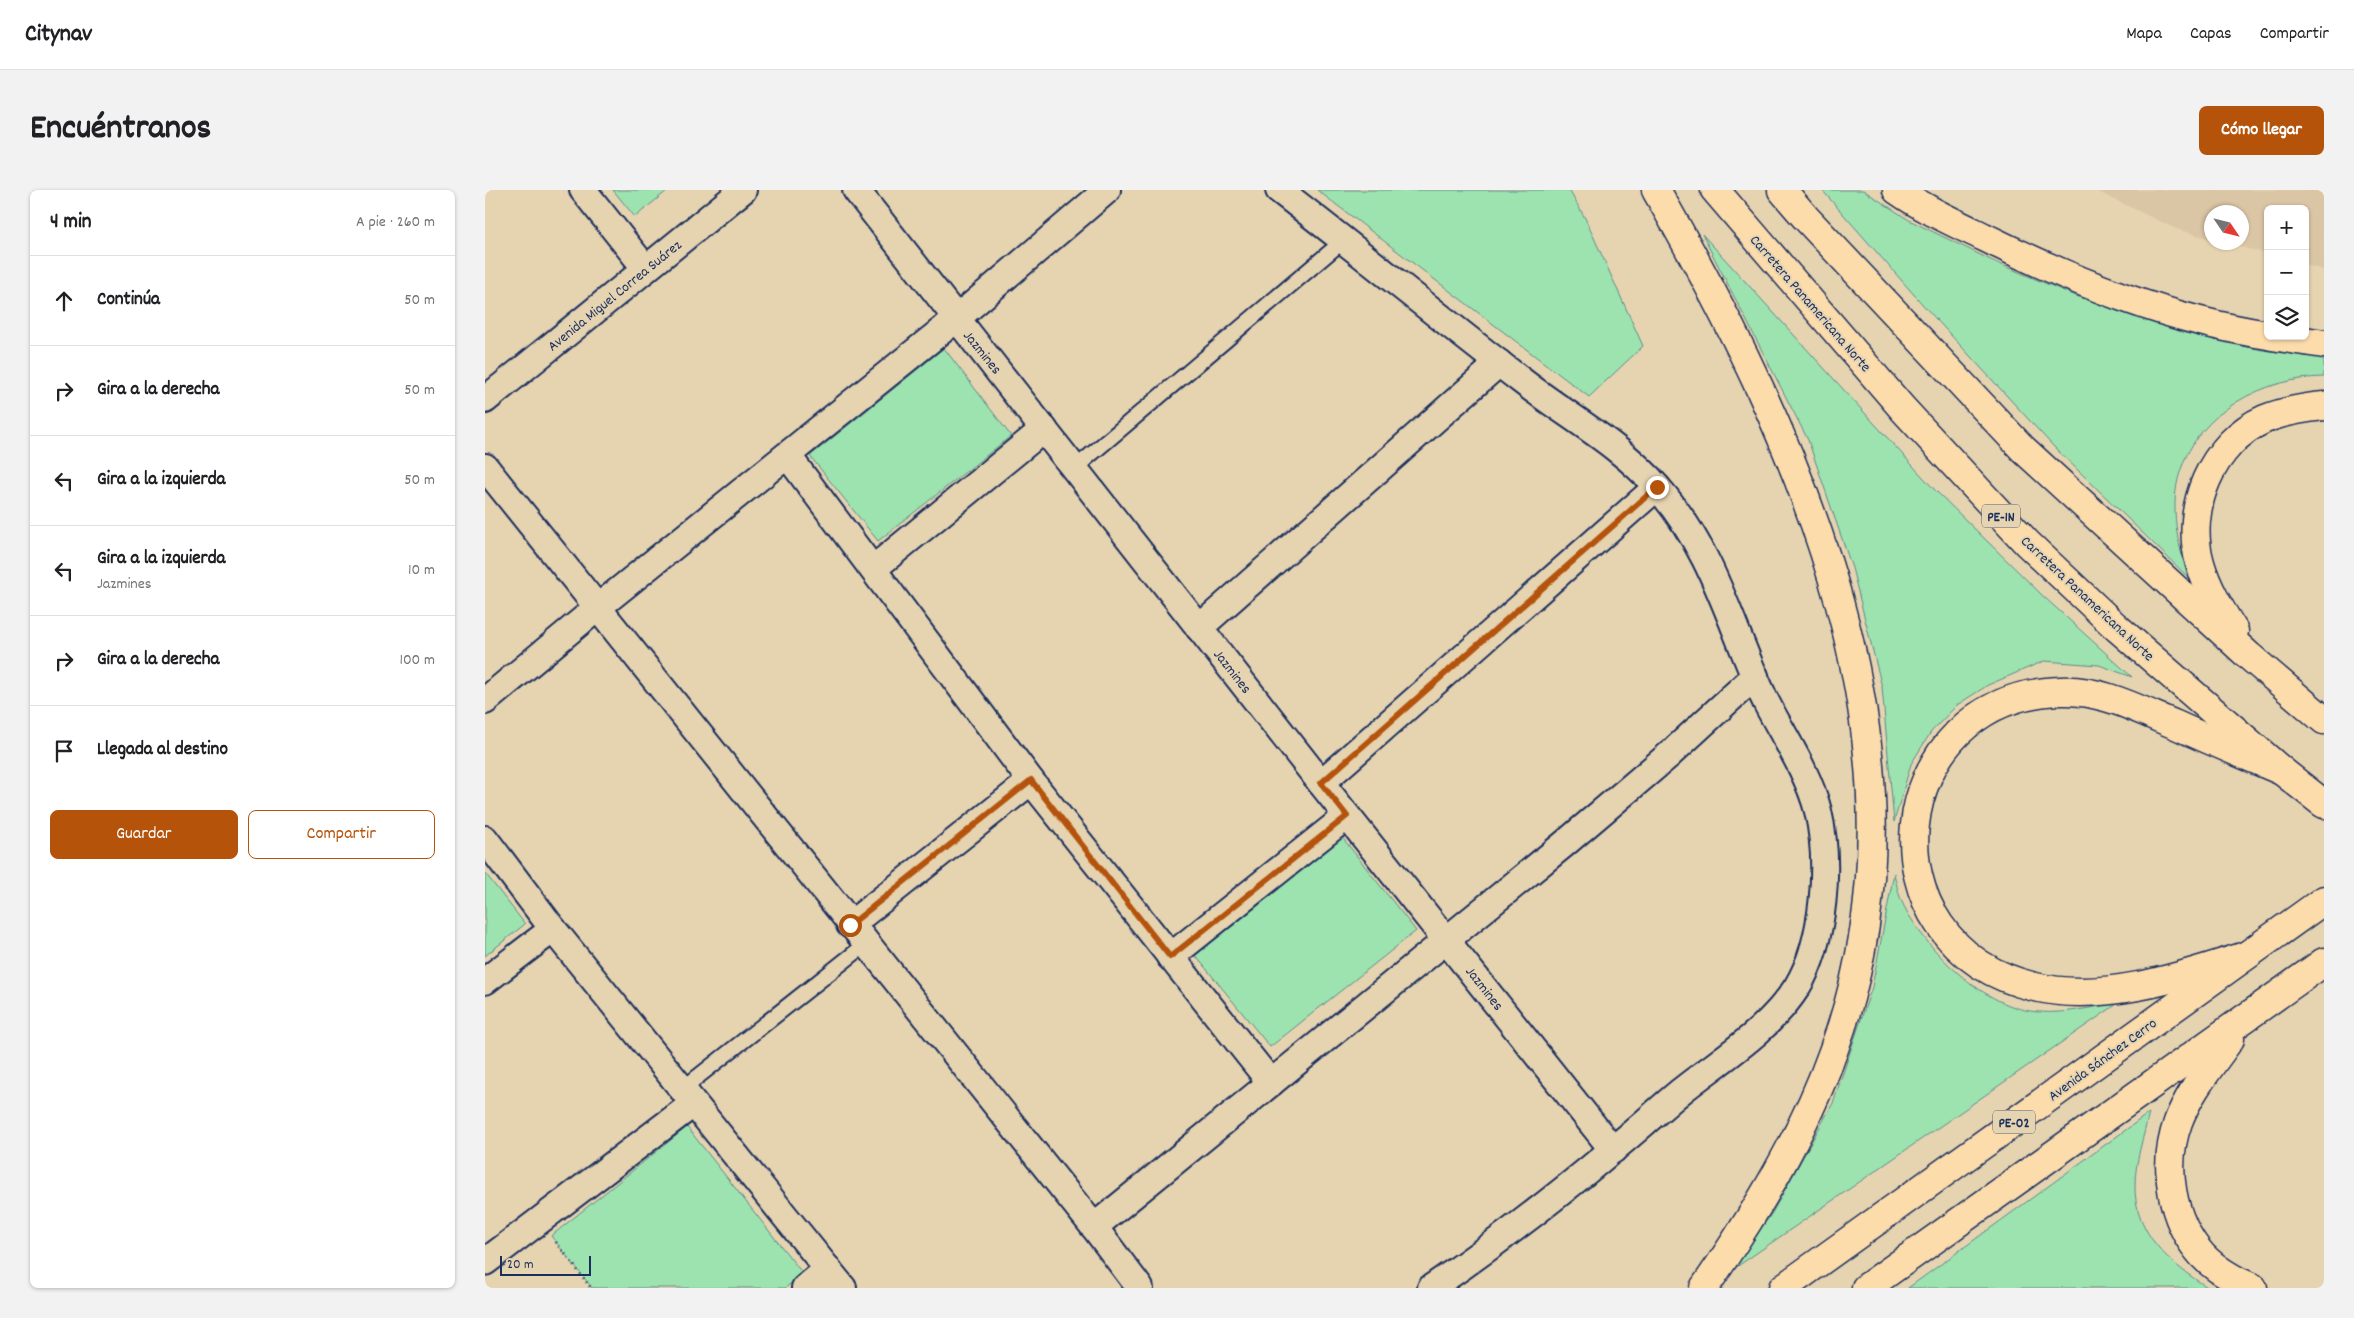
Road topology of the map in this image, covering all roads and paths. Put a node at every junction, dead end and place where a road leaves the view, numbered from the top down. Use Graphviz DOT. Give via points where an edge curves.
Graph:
graph roads {
  1 [pos="583,190"];
  2 [pos="743,190"];
  3 [pos="856,190"];
  4 [pos="1107,190"];
  5 [pos="1279,190"];
  6 [pos="1656,190"];
  7 [pos="1715,190"];
  8 [pos="1782,190"];
  9 [pos="1897,190"];
  10 [pos="1344,240"];
  11 [pos="646,269"];
  12 [pos="956,319"];
  13 [pos="2264,335"];
  14 [pos="2298,340"];
  15 [pos="2324,344"];
  16 [pos="1499,363"];
  17 [pos="485,400"];
  18 [pos="2324,406"];
  19 [pos="1044,429"];
  20 [pos="788,456"];
  21 [pos="485,467"];
  22 [pos="1075,468"];
  23 [pos="1657,487"];
  24 [pos="873,569"];
  25 [pos="597,608"];
  26 [pos="1199,628"];
  27 [pos="2249,656"];
  28 [pos="1755,676"];
  29 [pos="485,701"];
  30 [pos="2324,720"];
  31 [pos="2283,771"];
  32 [pos="1031,780"];
  33 [pos="1321,783"];
  34 [pos="2324,804"];
  35 [pos="1347,816"];
  36 [pos="485,839"];
  37 [pos="2324,900"];
  38 [pos="553,929"];
  39 [pos="858,935"];
  40 [pos="1446,939"];
  41 [pos="2245,956"];
  42 [pos="1170,957"];
  43 [pos="2324,962"];
  44 [pos="485,982"];
  45 [pos="2242,1022"];
  46 [pos="1271,1083"];
  47 [pos="687,1097"];
  48 [pos="1613,1150"];
  49 [pos="538,1220"];
  50 [pos="1094,1227"];
  51 [pos="485,1262"];
  52 [pos="835,1279"];
  53 [pos="591,1288"];
  54 [pos="805,1288"];
  55 [pos="1140,1288"];
  56 [pos="1431,1288"];
  57 [pos="1703,1288"];
  58 [pos="1783,1288"];
  59 [pos="1866,1288"];
  60 [pos="2253,1288"];
  1 -- 11 [label="street"];
  2 -- 11 [label="street, Avenida Miguel Correa Suárez"];
  3 -- 12 [label="street, Jazmines"];
  4 -- 12 [label="street"];
  5 -- 10 [label="street"];
  6 -- 57 [label="highway" via="1724,312 1757,382 1785,444 1817,534 1858,679 1874,818 1868,909 1861,952 1835,1047 1799,1130"];
  7 -- 31 [label="highway, Carretera Panamericana Norte / PE-1N" via="1903,409 2027,544 2115,626"];
  8 -- 27 [label="highway" via="2023,449"];
  9 -- 13 [label="highway" via="2063,275 2167,310"];
  10 -- 16 [label="street"];
  10 -- 22 [label="lane"];
  11 -- 17 [label="street, Avenida Miguel Correa Suárez"];
  12 -- 19 [label="street, Jazmines"];
  12 -- 20 [label="street"];
  14 -- 15 [label="highway"];
  16 -- 23 [label="street" via="1627,456"];
  16 -- 26 [label="street"];
  18 -- 27 [label="highway" via="2283,412 2251,426 2219,458 2202,489 2197,513 2199,561 2217,603"];
  19 -- 22 [label="street, Jazmines"];
  19 -- 24 [label="street"];
  20 -- 24 [label="street"];
  20 -- 25 [label="street"];
  21 -- 25 [label="street"];
  22 -- 26 [label="street, Jazmines"];
  23 -- 28 [label="street" via="1692,531 1711,568"];
  23 -- 33 [label="street"];
  24 -- 32 [label="street"];
  25 -- 29 [label="street"];
  25 -- 39 [label="street"];
  26 -- 33 [label="street, Jazmines"];
  27 -- 30 [label="highway"];
  28 -- 40 [label="street" via="1670,754"];
  28 -- 48 [label="street" via="1818,810 1823,850 1823,894 1811,960 1779,1012"];
  31 -- 34 [label="highway, Carretera Panamericana Norte / PE-1N"];
  31 -- 41 [label="highway" via="2122,702 2079,691 2060,690 2037,693 1998,706 1966,726 1930,771 1917,803 1913,827 1916,872 1930,908 1946,934 1961,950 1998,974 2036,987 2091,990 2171,978"];
  32 -- 39 [label="street"];
  32 -- 42 [label="street"];
  33 -- 35 [label="street, Jazmines"];
  35 -- 40 [label="street, Jazmines"];
  35 -- 42 [label="street"];
  36 -- 38 [label="street"];
  37 -- 41 [label="highway, Avenida Sánchez Cerro / PE-02"];
  38 -- 44 [label="street"];
  38 -- 47 [label="street"];
  39 -- 47 [label="lane"];
  39 -- 50 [label="street"];
  40 -- 46 [label="street"];
  40 -- 48 [label="street, Jazmines"];
  41 -- 58 [label="highway, Avenida Sánchez Cerro / PE-02"];
  42 -- 46 [label="street"];
  43 -- 45 [label="highway"];
  45 -- 59 [label="highway"];
  45 -- 60 [label="highway" via="2197,1086 2178,1123 2171,1162 2171,1184 2177,1212 2201,1254 2235,1280"];
  46 -- 50 [label="street"];
  47 -- 49 [label="street"];
  47 -- 52 [label="street"];
  48 -- 56 [label="street"];
  49 -- 51 [label="street"];
  49 -- 53 [label="path"];
  50 -- 55 [label="street"];
  52 -- 54 [label="street"];
}
